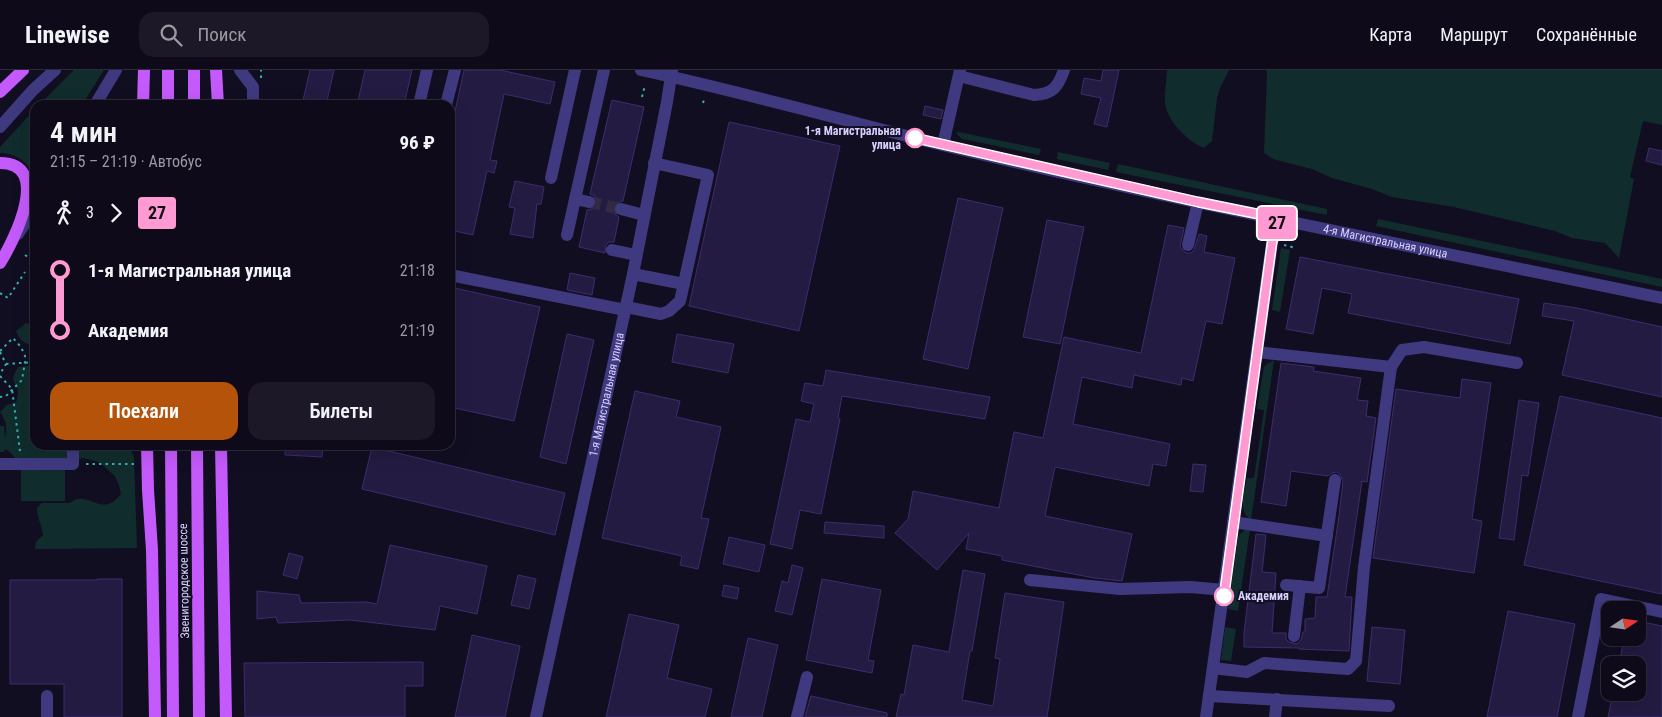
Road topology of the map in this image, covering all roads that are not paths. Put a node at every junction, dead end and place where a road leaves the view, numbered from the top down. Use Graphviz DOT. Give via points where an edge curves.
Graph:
graph roads {
  1 [pos="23,70"];
  2 [pos="55,70"];
  3 [pos="116,70"];
  4 [pos="144,70"];
  5 [pos="168,70"];
  6 [pos="194,70"];
  7 [pos="216,70"];
  8 [pos="240,70"];
  9 [pos="427,70"];
  10 [pos="455,70"];
  11 [pos="575,70"];
  12 [pos="604,70"];
  13 [pos="641,70"];
  14 [pos="1064,70"];
  15 [pos="671,73"];
  16 [pos="959,73"];
  17 [pos="0,92"];
  18 [pos="98,100"];
  19 [pos="143,100"];
  20 [pos="168,100"];
  21 [pos="194,100"];
  22 [pos="218,100"];
  23 [pos="253,100"];
  24 [pos="420,100"];
  25 [pos="447,100"];
  26 [pos="0,127"];
  27 [pos="943,145"];
  28 [pos="0,163"];
  29 [pos="654,163"];
  30 [pos="551,178"];
  31 [pos="575,199"];
  32 [pos="589,202"];
  33 [pos="1198,202"];
  34 [pos="621,210"];
  35 [pos="644,215"];
  36 [pos="30,216"];
  37 [pos="1278,218"];
  38 [pos="567,235"];
  39 [pos="11,244"];
  40 [pos="1188,245"];
  41 [pos="612,250"];
  42 [pos="636,255"];
  43 [pos="0,263"];
  44 [pos="633,274"];
  45 [pos="455,276"];
  46 [pos="684,284"];
  47 [pos="1662,298"];
  48 [pos="625,309"];
  49 [pos="1257,352"];
  50 [pos="1517,363"];
  51 [pos="1391,367"];
  52 [pos="73,450"];
  53 [pos="148,450"];
  54 [pos="171,450"];
  55 [pos="197,450"];
  56 [pos="221,450"];
  57 [pos="0,464"];
  58 [pos="1335,480"];
  59 [pos="1233,522"];
  60 [pos="1327,536"];
  61 [pos="1030,580"];
  62 [pos="1286,585"];
  63 [pos="1300,586"];
  64 [pos="1224,590"];
  65 [pos="1662,612"];
  66 [pos="1294,636"];
  67 [pos="1213,668"];
  68 [pos="807,677"];
  69 [pos="46,696"];
  70 [pos="1209,696"];
  71 [pos="1277,699"];
  72 [pos="1389,706"];
  73 [pos="46,717"];
  74 [pos="156,717"];
  75 [pos="173,717"];
  76 [pos="199,717"];
  77 [pos="226,717"];
  78 [pos="536,717"];
  79 [pos="797,717"];
  80 [pos="1206,717"];
  81 [pos="1275,717"];
  82 [pos="1578,717"];
  1 -- 17 [label="main road"];
  2 -- 26 [label="street"];
  3 -- 18 [label="street"];
  4 -- 19 [label="main road"];
  5 -- 20 [label="main road"];
  6 -- 21 [label="main road"];
  7 -- 22 [label="main road"];
  8 -- 23 [label="street" via="253,87"];
  9 -- 24 [label="street"];
  10 -- 25 [label="street"];
  11 -- 30 [label="street"];
  12 -- 31 [label="street"];
  13 -- 15 [label="street, 4-я Магистральная улица"];
  14 -- 16 [label="street" via="1053,90 1034,95"];
  15 -- 27 [label="street, 4-я Магистральная улица"];
  15 -- 29 [label="street, 1-я Магистральная улица"];
  16 -- 27 [label="street"];
  27 -- 33 [label="street, 4-я Магистральная улица"];
  28 -- 39 [label="main road" via="17,167 27,185 26,206"];
  29 -- 35 [label="street, 1-я Магистральная улица"];
  29 -- 46 [label="street" via="708,175"];
  31 -- 32 [label="street"];
  31 -- 38 [label="street"];
  33 -- 37 [label="street, 4-я Магистральная улица"];
  33 -- 40 [label="street"];
  34 -- 35 [label="street"];
  35 -- 42 [label="street, 1-я Магистральная улица"];
  36 -- 39 [label="street"];
  37 -- 47 [label="street, 4-я Магистральная улица"];
  37 -- 49 [label="street"];
  39 -- 43 [label="main road"];
  41 -- 42 [label="street"];
  42 -- 44 [label="street, 1-я Магистральная улица"];
  44 -- 46 [label="street"];
  44 -- 48 [label="street, 1-я Магистральная улица"];
  45 -- 48 [label="street"];
  46 -- 48 [label="street" via="680,301 669,312 661,314"];
  48 -- 78 [label="street, 1-я Магистральная улица"];
  49 -- 51 [label="street"];
  49 -- 59 [label="street"];
  50 -- 51 [label="street" via="1424,346 1402,350"];
  51 -- 67 [label="street" via="1364,567 1356,661 1348,668 1264,663 1247,672"];
  52 -- 57 [label="street" via="73,464"];
  53 -- 74 [label="main road"];
  54 -- 75 [label="main road, Звенигородское шоссе"];
  55 -- 76 [label="main road, Звенигородское шоссе"];
  56 -- 77 [label="main road"];
  58 -- 60 [label="street"];
  59 -- 60 [label="street"];
  59 -- 64 [label="street"];
  60 -- 63 [label="street" via="1318,588"];
  61 -- 64 [label="street" via="1120,590 1190,587"];
  62 -- 63 [label="street"];
  63 -- 66 [label="street"];
  64 -- 67 [label="street"];
  65 -- 82 [label="street" via="1601,599"];
  67 -- 70 [label="street"];
  68 -- 79 [label="street"];
  69 -- 73 [label="street"];
  70 -- 71 [label="street"];
  70 -- 80 [label="street"];
  71 -- 72 [label="street"];
  71 -- 81 [label="street"];
}
